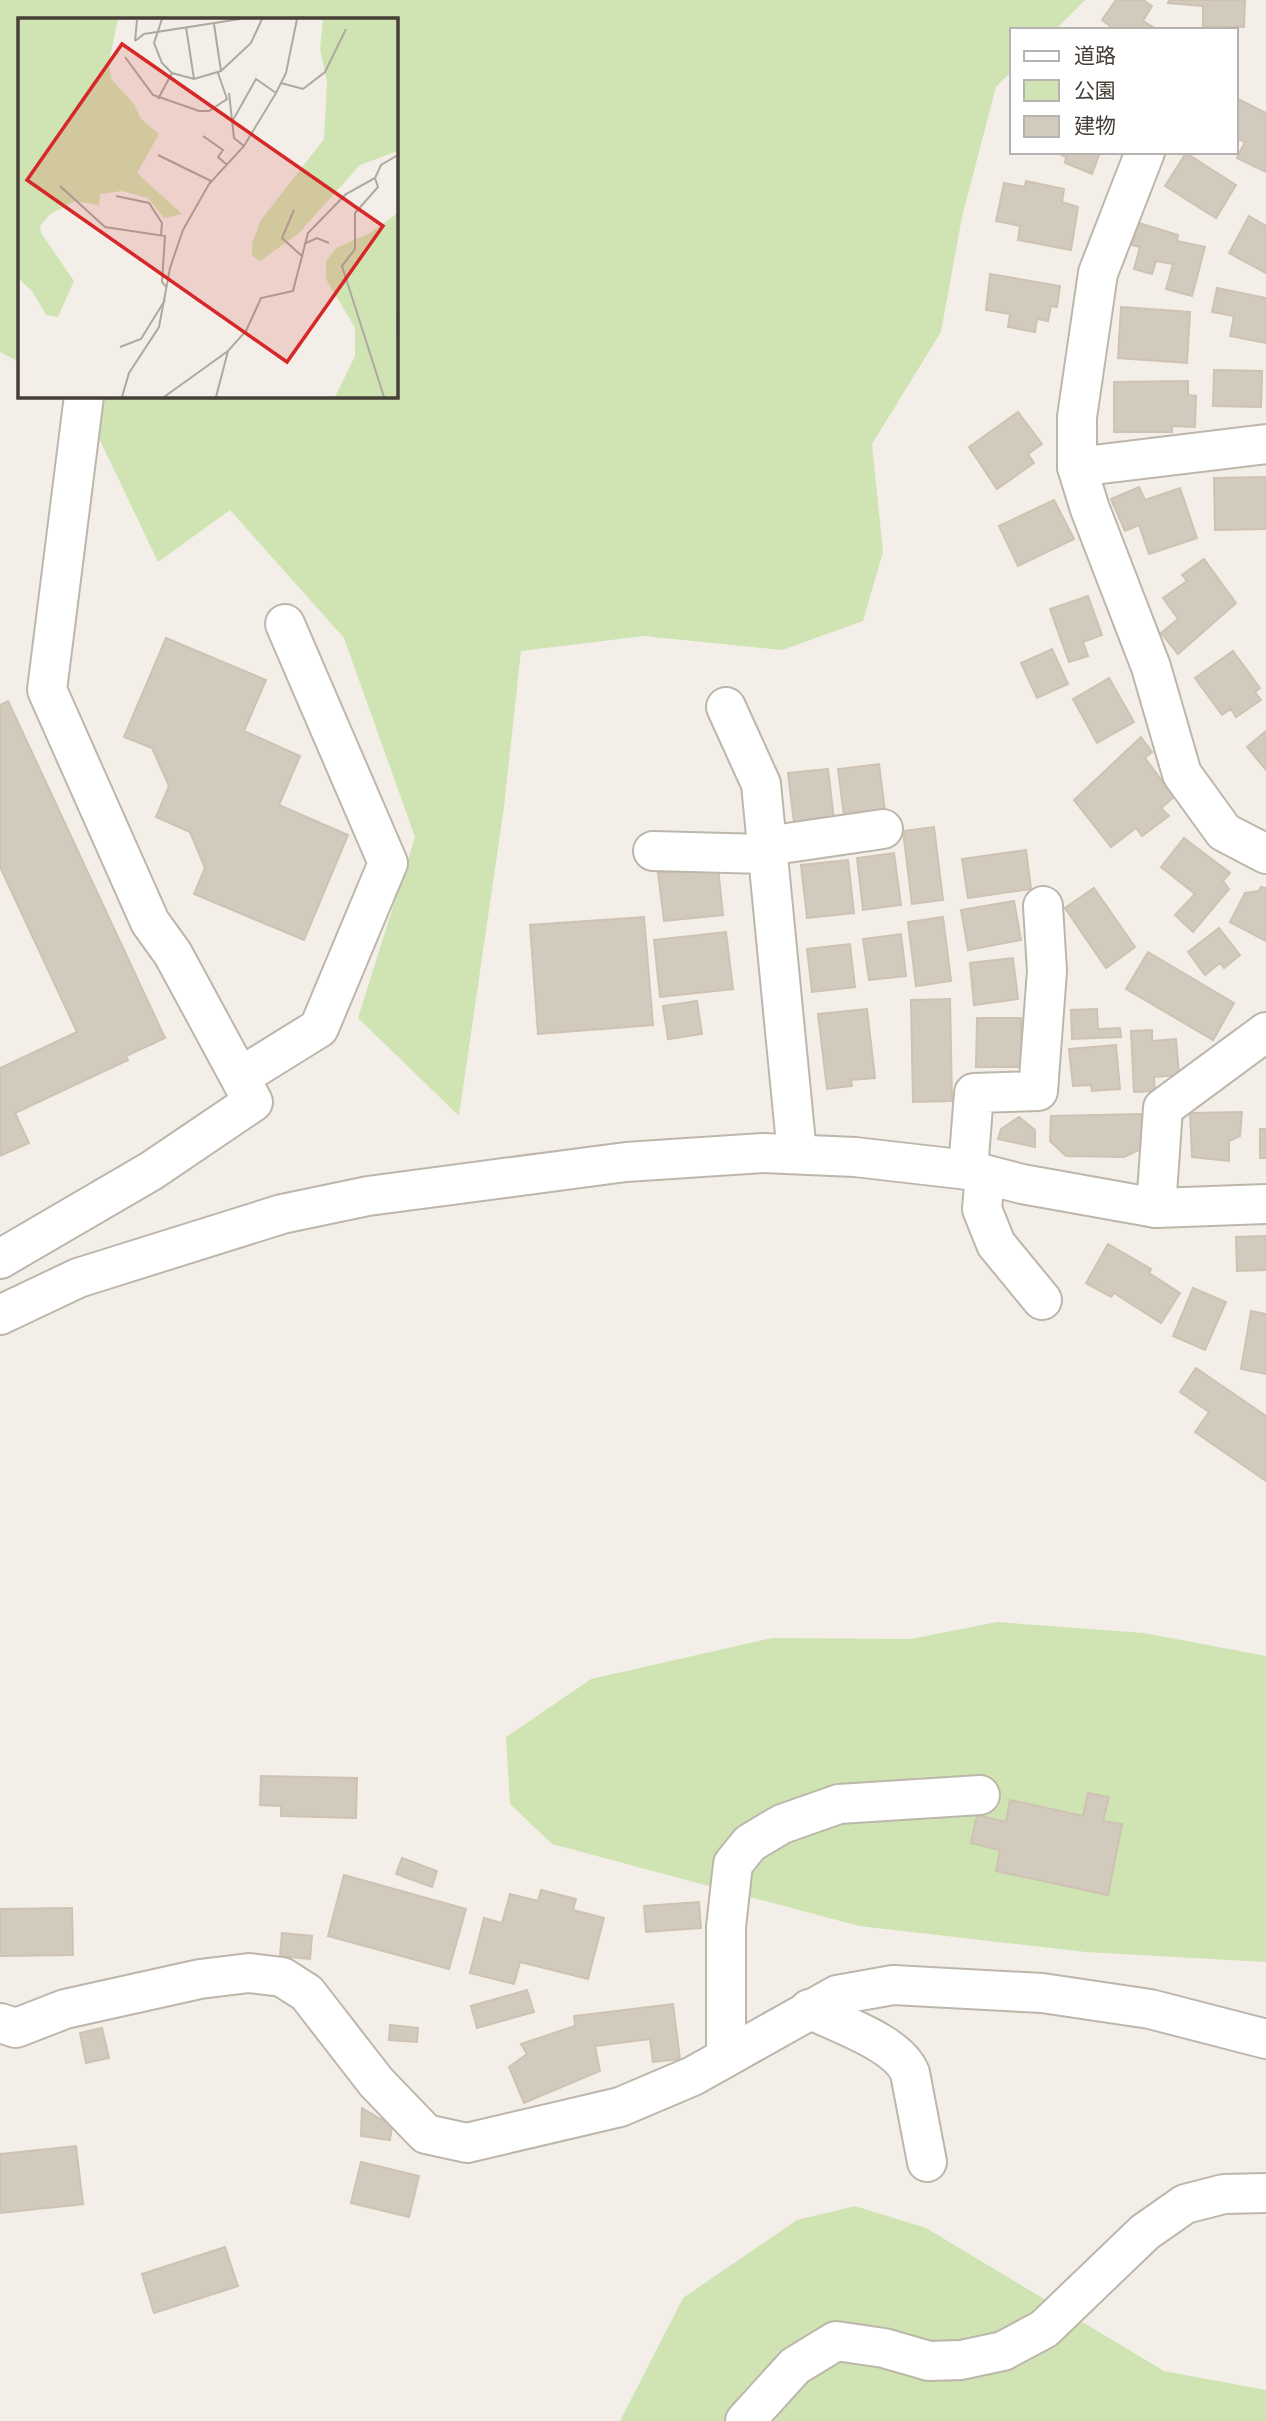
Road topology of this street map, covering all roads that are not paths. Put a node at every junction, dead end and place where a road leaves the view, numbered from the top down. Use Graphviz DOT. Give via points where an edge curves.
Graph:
graph roads {
  1 [pos="1144,154"];
  2 [pos="85,397"];
  3 [pos="1266,444"];
  4 [pos="1077,467"];
  5 [pos="285,624"];
  6 [pos="726,707"];
  7 [pos="883,829"];
  8 [pos="767,850"];
  9 [pos="653,852"];
  10 [pos="1266,854"];
  11 [pos="1043,906"];
  12 [pos="1266,1032"];
  13 [pos="240,1077"];
  14 [pos="797,1154"];
  15 [pos="976,1172"];
  16 [pos="1266,1204"];
  17 [pos="1156,1208"];
  18 [pos="0,1258"];
  19 [pos="1042,1300"];
  20 [pos="0,1315"];
  21 [pos="980,1795"];
  22 [pos="809,2009"];
  23 [pos="0,2023"];
  24 [pos="1266,2039"];
  25 [pos="726,2057"];
  26 [pos="927,2162"];
  27 [pos="1266,2193"];
  28 [pos="744,2421"];
  1 -- 4 [label="street" via="1098,273 1077,417"];
  2 -- 13 [label="street" via="47,690 150,922 173,954"];
  3 -- 4 [label="street"];
  4 -- 10 [label="street" via="1151,667 1182,775 1224,831"];
  5 -- 13 [label="street" via="388,863 319,1028"];
  6 -- 8 [label="street" via="761,784"];
  7 -- 8 [label="street"];
  8 -- 9 [label="street"];
  8 -- 14 [label="street"];
  11 -- 15 [label="street" via="1047,971 1038,1091 974,1093"];
  12 -- 17 [label="street" via="1163,1108"];
  13 -- 18 [label="street" via="253,1102 151,1171"];
  14 -- 15 [label="street"];
  14 -- 20 [label="street" via="626,1162 368,1196 282,1214 78,1278"];
  15 -- 17 [label="street"];
  15 -- 19 [label="street" via="982,1209 996,1244"];
  16 -- 17 [label="street"];
  21 -- 25 [label="street" via="839,1804 782,1824 750,1843 733,1864 727,1914"];
  22 -- 24 [label="street" via="837,1995 893,1985 1042,1993 1150,2009"];
  22 -- 25 [label="street"];
  22 -- 26 [label="street" via="905,2060"];
  23 -- 25 [label="street" via="16,2028 65,2009 200,1979 249,1973 282,1977 307,1993 376,2082 426,2134 467,2143 620,2107"];
  27 -- 28 [label="street" via="1224,2194 1185,2204 1145,2232 1044,2329 1003,2351 929,2361 836,2341 795,2366"];
}
